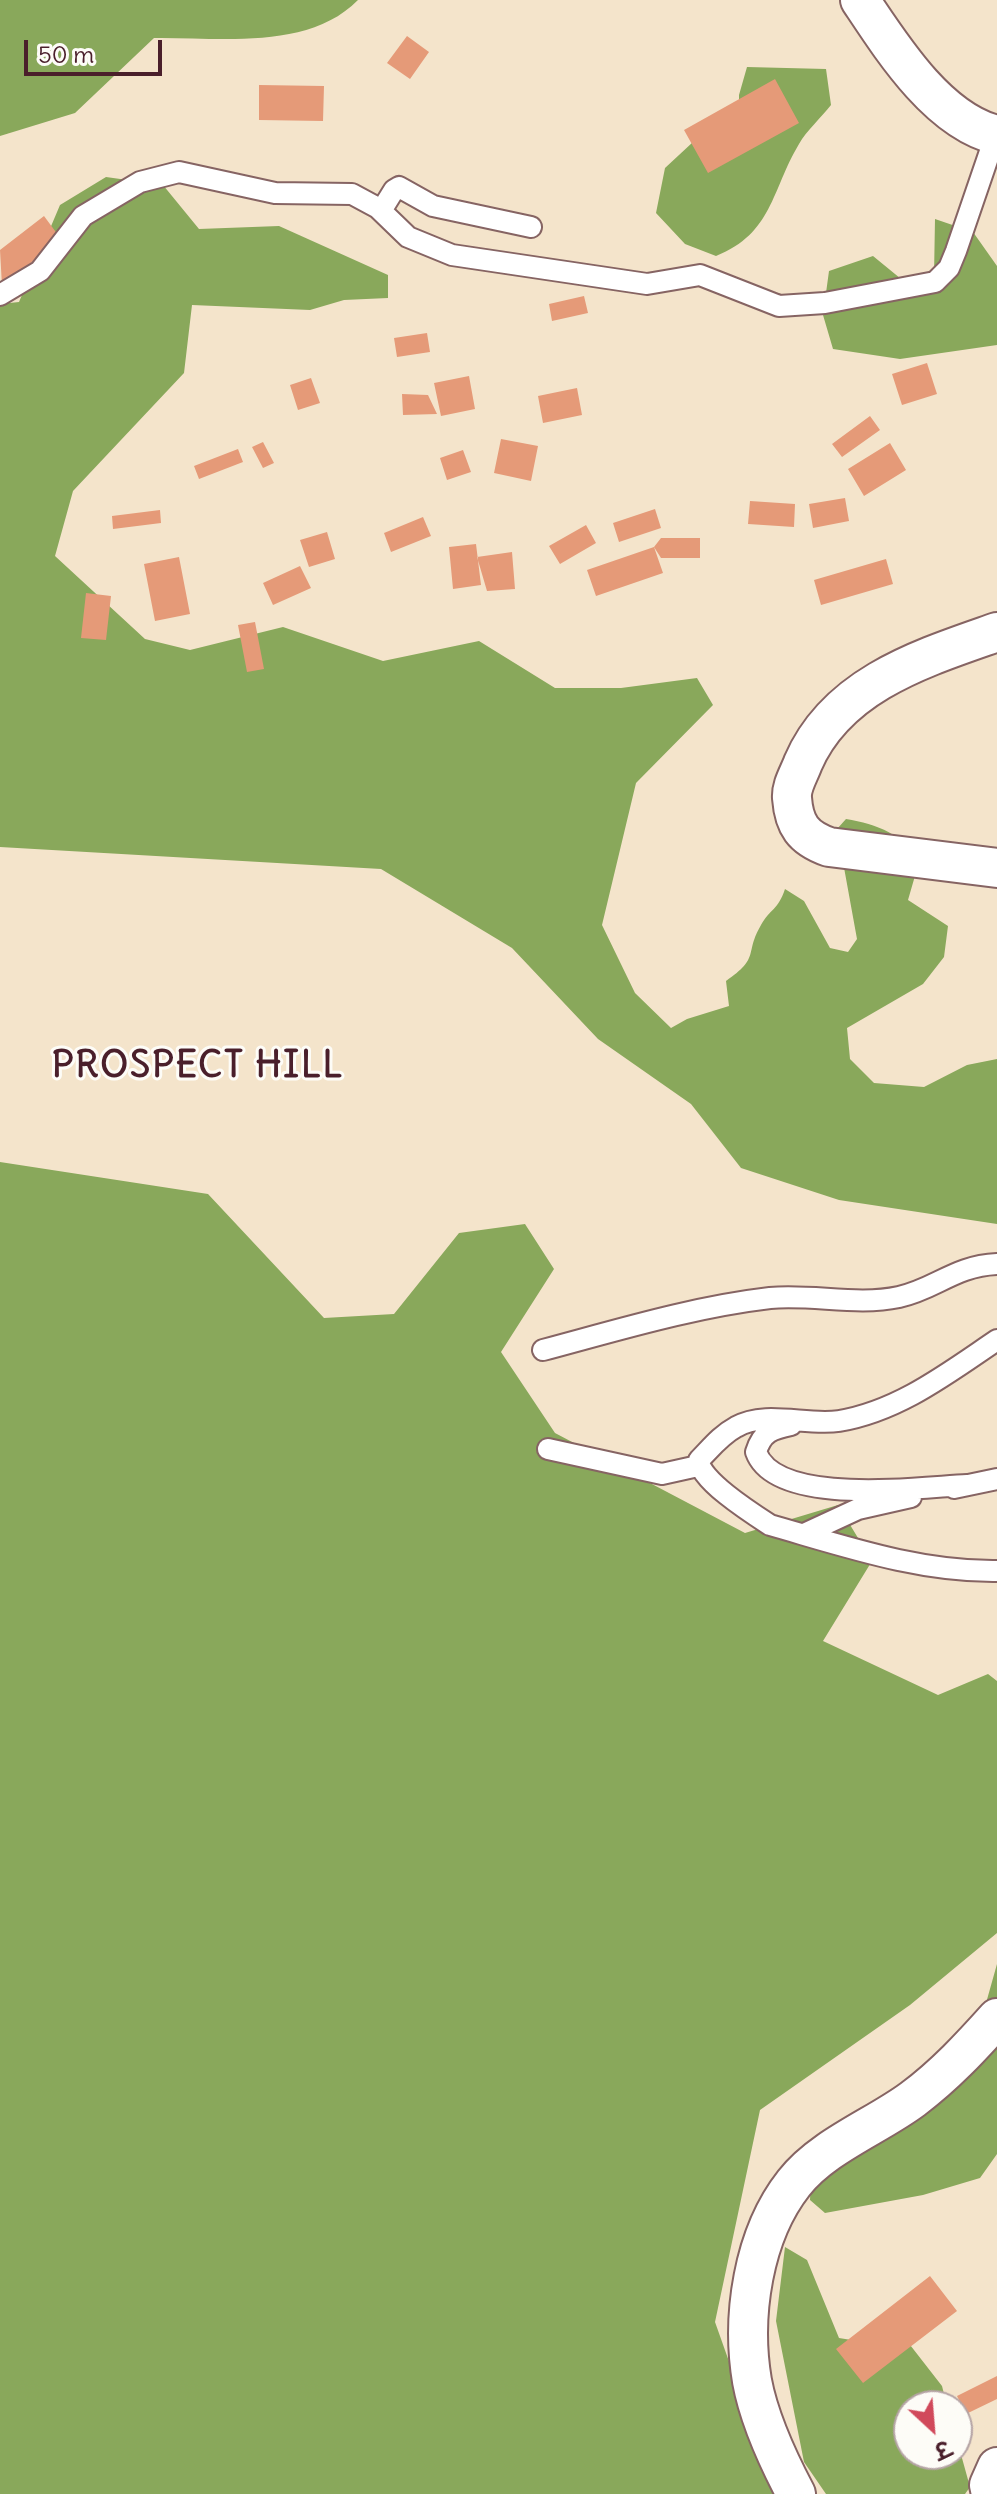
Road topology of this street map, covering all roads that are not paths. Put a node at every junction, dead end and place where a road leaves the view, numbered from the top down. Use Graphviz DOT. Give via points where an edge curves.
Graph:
graph roads {
  1 [pos="860,0"];
  2 [pos="997,134"];
  3 [pos="381,211"];
  4 [pos="531,227"];
  5 [pos="0,295"];
  6 [pos="997,632"];
  7 [pos="997,868"];
  8 [pos="997,1264"];
  9 [pos="997,1340"];
  10 [pos="543,1350"];
  11 [pos="810,1421"];
  12 [pos="548,1449"];
  13 [pos="698,1466"];
  14 [pos="997,1479"];
  15 [pos="967,1485"];
  16 [pos="804,1534"];
  17 [pos="997,1571"];
  18 [pos="997,2018"];
  19 [pos="997,2467"];
  20 [pos="796,2494"];
  21 [pos="991,2494"];
  1 -- 2 [label="highway" via="953,115"];
  2 -- 3 [label="street" via="949,268 935,282 800,307 779,306 700,275 647,284 452,255 408,237"];
  3 -- 4 [label="street" via="401,188 433,206"];
  3 -- 5 [label="street" via="352,194 275,193 179,172 140,182 83,216 40,271"];
  6 -- 7 [label="highway" via="894,672 853,697 826,723 792,791 794,820 809,840"];
  8 -- 10 [label="street" via="972,1265 902,1297 773,1298 690,1311"];
  9 -- 11 [label="street" via="924,1389 882,1408 838,1421"];
  11 -- 13 [label="street" via="755,1420 736,1427"];
  11 -- 15 [label="street" via="770,1430 759,1440 757,1456 769,1471 832,1489"];
  12 -- 13 [label="street" via="662,1474"];
  13 -- 16 [label="street" via="748,1511 770,1525"];
  14 -- 15 [label="street"];
  15 -- 16 [label="street" via="858,1509"];
  16 -- 17 [label="street" via="940,1569"];
  18 -- 20 [label="highway" via="912,2100 844,2141 795,2181 770,2224 756,2261 749,2329 752,2382 779,2462"];
  19 -- 21 [label="highway"];
}
